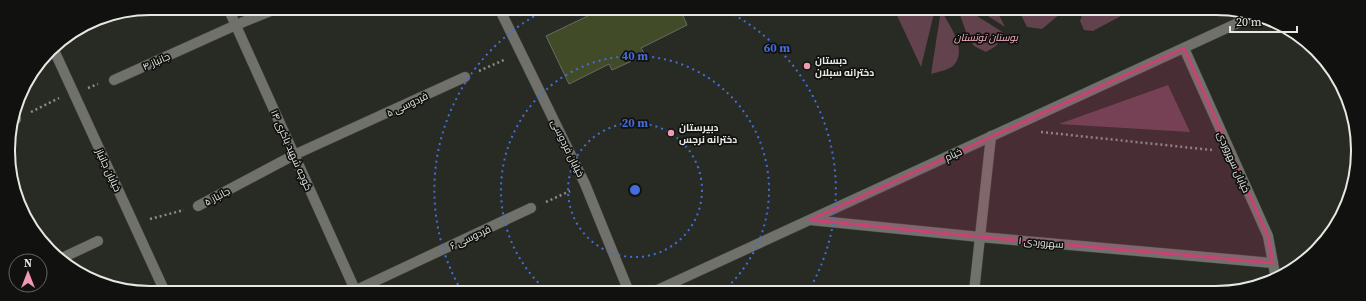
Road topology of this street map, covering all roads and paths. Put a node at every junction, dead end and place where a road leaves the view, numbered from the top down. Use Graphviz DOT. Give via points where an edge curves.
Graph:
graph roads {
  1 [pos="231,15"];
  2 [pos="261,15"];
  3 [pos="502,15"];
  4 [pos="1247,19"];
  5 [pos="236,25"];
  6 [pos="1184,48"];
  7 [pos="521,53"];
  8 [pos="56,54"];
  9 [pos="466,77"];
  10 [pos="114,80"];
  11 [pos="73,92"];
  12 [pos="20,117"];
  13 [pos="1040,132"];
  14 [pos="991,136"];
  15 [pos="1230,152"];
  16 [pos="294,155"];
  17 [pos="585,184"];
  18 [pos="198,206"];
  19 [pos="531,208"];
  20 [pos="810,220"];
  21 [pos="134,224"];
  22 [pos="980,237"];
  23 [pos="98,241"];
  24 [pos="66,256"];
  25 [pos="1273,263"];
  26 [pos="1275,272"];
  27 [pos="162,286"];
  28 [pos="353,286"];
  29 [pos="366,286"];
  30 [pos="627,286"];
  31 [pos="667,286"];
  32 [pos="975,286"];
  1 -- 5 [label="street, کوچه شهید باکری ۱۴"];
  2 -- 5 [label="street, جانباز ۴"];
  3 -- 7 [label="street, خیابان فردوسی"];
  4 -- 6 [label="street, خیام"];
  5 -- 10 [label="street, جانباز ۴"];
  5 -- 16 [label="street, کوچه شهید باکری ۱۴"];
  6 -- 14 [label="street, خیام"];
  6 -- 15 [label="street, خیابان سهروردی"];
  7 -- 9 [label="path"];
  7 -- 17 [label="street, خیابان فردوسی"];
  8 -- 11 [label="street, خیابان جانباز"];
  9 -- 16 [label="street, فردوسی ۵"];
  10 -- 11 [label="path"];
  11 -- 12 [label="path"];
  11 -- 21 [label="street, خیابان جانباز"];
  13 -- 15 [label="path"];
  14 -- 20 [label="street, خیام"];
  14 -- 22 [label="street"];
  15 -- 25 [label="street, خیابان سهروردی" via="1268,236"];
  16 -- 18 [label="street, جانباز ۵"];
  16 -- 28 [label="street, کوچه شهید باکری ۱۴"];
  17 -- 19 [label="path"];
  17 -- 30 [label="street, خیابان فردوسی"];
  18 -- 21 [label="path, جانباز ۵"];
  19 -- 29 [label="street, فردوسی ۶"];
  20 -- 22 [label="street, سهروردی ۱"];
  20 -- 31 [label="street, خیام"];
  21 -- 27 [label="street, خیابان جانباز"];
  22 -- 25 [label="street, سهروردی ۱"];
  22 -- 32 [label="street"];
  23 -- 24 [label="street"];
  25 -- 26 [label="street, خیابان سهروردی"];
}
